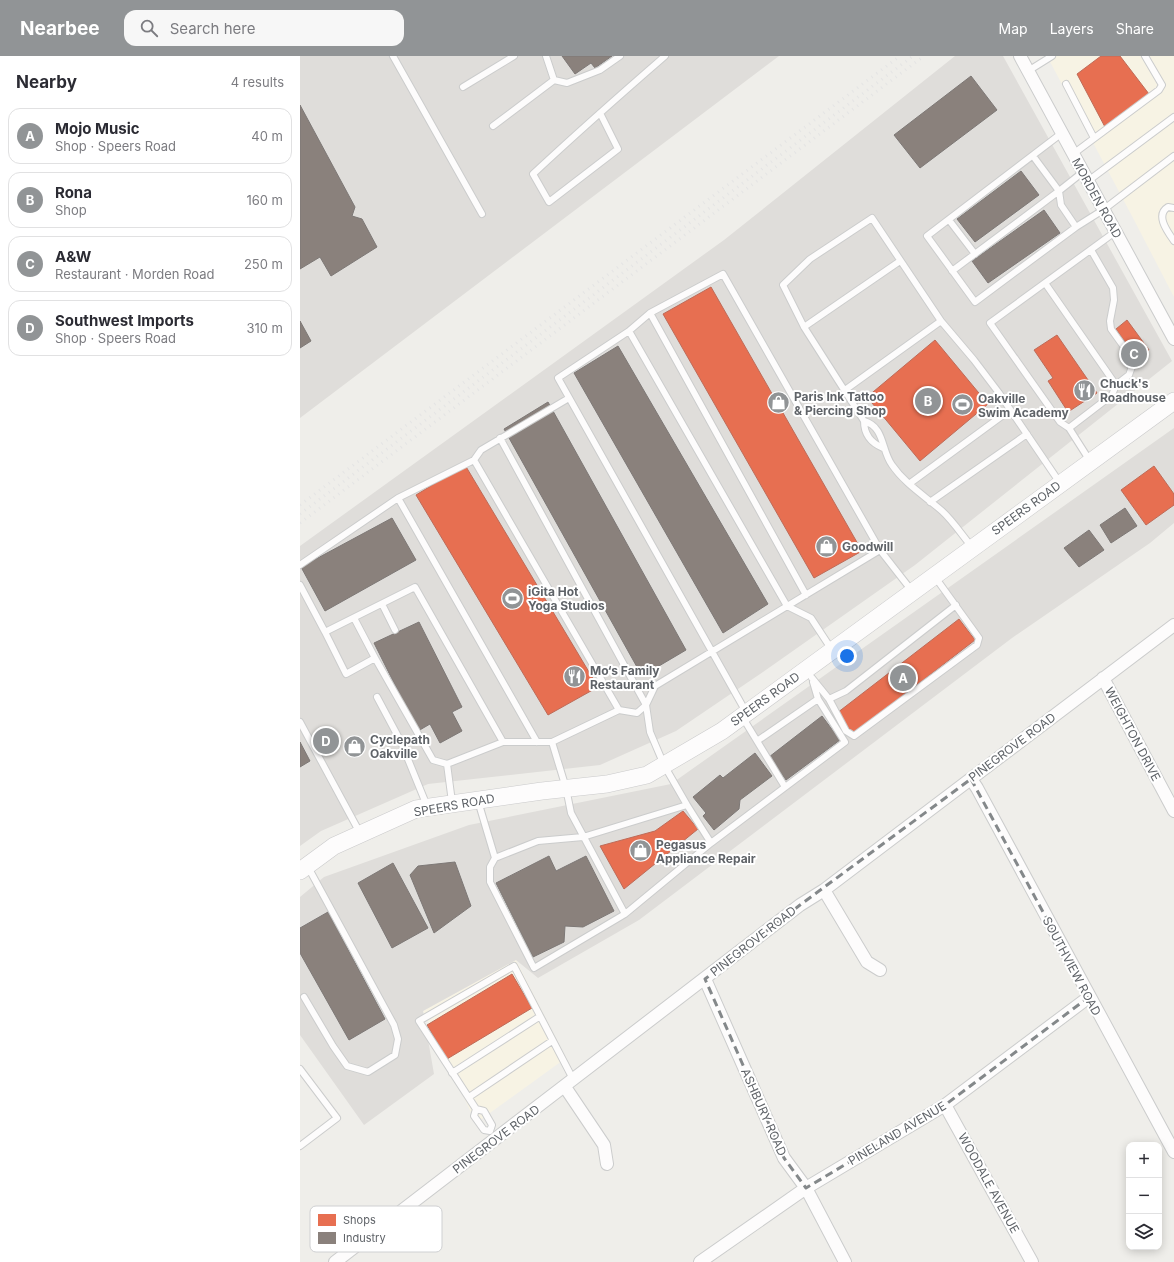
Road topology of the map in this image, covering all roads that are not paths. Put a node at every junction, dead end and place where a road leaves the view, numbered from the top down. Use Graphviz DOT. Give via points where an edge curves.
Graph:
graph roads {
  1 [pos="393,56"];
  2 [pos="514,56"];
  3 [pos="546,56"];
  4 [pos="620,56"];
  5 [pos="665,56"];
  6 [pos="1020,56"];
  7 [pos="1052,56"];
  8 [pos="1145,56"];
  9 [pos="1028,71"];
  10 [pos="554,80"];
  11 [pos="1066,84"];
  12 [pos="463,87"];
  13 [pos="600,113"];
  14 [pos="1174,117"];
  15 [pos="494,126"];
  16 [pos="1062,133"];
  17 [pos="1094,138"];
  18 [pos="1073,154"];
  19 [pos="1033,156"];
  20 [pos="1174,156"];
  21 [pos="1085,177"];
  22 [pos="1059,191"];
  23 [pos="1174,208"];
  24 [pos="1103,210"];
  25 [pos="482,214"];
  26 [pos="949,220"];
  27 [pos="1076,227"];
  28 [pos="1166,229"];
  29 [pos="1174,229"];
  30 [pos="1115,232"];
  31 [pos="1174,241"];
  32 [pos="1091,250"];
  33 [pos="975,254"];
  34 [pos="900,261"];
  35 [pos="952,271"];
  36 [pos="1045,283"];
  37 [pos="650,313"];
  38 [pos="941,321"];
  39 [pos="804,327"];
  40 [pos="629,331"];
  41 [pos="1174,339"];
  42 [pos="1116,386"];
  43 [pos="845,390"];
  44 [pos="569,398"];
  45 [pos="1174,401"];
  46 [pos="1010,410"];
  47 [pos="864,420"];
  48 [pos="1069,428"];
  49 [pos="1027,434"];
  50 [pos="500,438"];
  51 [pos="883,448"];
  52 [pos="474,460"];
  53 [pos="1090,462"];
  54 [pos="1060,483"];
  55 [pos="909,484"];
  56 [pos="398,498"];
  57 [pos="930,502"];
  58 [pos="972,547"];
  59 [pos="880,550"];
  60 [pos="300,565"];
  61 [pos="933,575"];
  62 [pos="300,585"];
  63 [pos="912,591"];
  64 [pos="806,595"];
  65 [pos="382,604"];
  66 [pos="956,605"];
  67 [pos="787,606"];
  68 [pos="354,618"];
  69 [pos="1174,625"];
  70 [pos="395,630"];
  71 [pos="325,632"];
  72 [pos="832,650"];
  73 [pos="713,652"];
  74 [pos="375,658"];
  75 [pos="809,674"];
  76 [pos="1103,678"];
  77 [pos="378,697"];
  78 [pos="818,699"];
  79 [pos="829,699"];
  80 [pos="646,705"];
  81 [pos="619,710"];
  82 [pos="744,714"];
  83 [pos="300,722"];
  84 [pos="757,741"];
  85 [pos="503,742"];
  86 [pos="537,742"];
  87 [pos="552,742"];
  88 [pos="447,764"];
  89 [pos="664,765"];
  90 [pos="970,779"];
  91 [pos="785,787"];
  92 [pos="566,788"];
  93 [pos="477,800"];
  94 [pos="452,804"];
  95 [pos="687,805"];
  96 [pos="428,807"];
  97 [pos="1174,810"];
  98 [pos="361,834"];
  99 [pos="583,837"];
  100 [pos="711,843"];
  101 [pos="496,858"];
  102 [pos="303,868"];
  103 [pos="824,890"];
  104 [pos="625,914"];
  105 [pos="880,970"];
  106 [pos="704,979"];
  107 [pos="304,997"];
  108 [pos="1089,997"];
  109 [pos="539,1017"];
  110 [pos="552,1042"];
  111 [pos="300,1069"];
  112 [pos="452,1073"];
  113 [pos="569,1084"];
  114 [pos="469,1097"];
  115 [pos="945,1105"];
  116 [pos="476,1109"];
  117 [pos="493,1135"];
  118 [pos="300,1146"];
  119 [pos="1174,1152"];
  120 [pos="607,1164"];
  121 [pos="806,1188"];
  122 [pos="405,1206"];
  123 [pos="347,1252"];
  124 [pos="335,1262"];
  125 [pos="700,1262"];
  126 [pos="845,1262"];
  127 [pos="1032,1262"];
  1 -- 25 [label="lane"];
  2 -- 12 [label="lane"];
  3 -- 10 [label="lane"];
  4 -- 10 [label="lane" via="600,70 567,83"];
  5 -- 13 [label="lane"];
  6 -- 9 [label="street, MORDEN ROAD"];
  7 -- 9 [label="lane"];
  8 -- 17 [label="lane" via="1160,80 1162,85 1159,90"];
  9 -- 16 [label="street, MORDEN ROAD"];
  10 -- 15 [label="lane"];
  11 -- 17 [label="lane"];
  13 -- 13 [label="lane" via="618,149 548,202 532,174"];
  14 -- 21 [label="lane"];
  16 -- 18 [label="street, MORDEN ROAD"];
  16 -- 19 [label="lane"];
  17 -- 18 [label="lane"];
  18 -- 21 [label="street, MORDEN ROAD"];
  19 -- 22 [label="lane"];
  19 -- 26 [label="lane"];
  20 -- 24 [label="lane"];
  21 -- 22 [label="lane"];
  21 -- 24 [label="street, MORDEN ROAD"];
  22 -- 27 [label="lane" via="1061,205"];
  22 -- 33 [label="lane"];
  23 -- 28 [label="lane" via="1168,207 1163,210"];
  24 -- 27 [label="lane"];
  24 -- 30 [label="street, MORDEN ROAD"];
  26 -- 33 [label="lane"];
  26 -- 35 [label="lane" via="927,236"];
  27 -- 35 [label="lane" via="975,302"];
  28 -- 29 [label="lane"];
  28 -- 31 [label="lane"];
  30 -- 32 [label="lane"];
  30 -- 41 [label="street, MORDEN ROAD"];
  32 -- 36 [label="lane"];
  32 -- 42 [label="lane" via="1113,288 1111,329 1134,361 1129,375"];
  33 -- 35 [label="lane"];
  34 -- 38 [label="lane"];
  34 -- 39 [label="lane"];
  34 -- 39 [label="lane" via="872,218 810,260 783,285"];
  36 -- 42 [label="lane"];
  36 -- 48 [label="lane" via="990,323 1060,422"];
  37 -- 40 [label="lane"];
  37 -- 59 [label="lane" via="723,274"];
  37 -- 64 [label="lane"];
  38 -- 43 [label="lane"];
  38 -- 46 [label="lane" via="974,360"];
  39 -- 43 [label="lane"];
  40 -- 44 [label="lane" via="558,378"];
  40 -- 67 [label="lane"];
  42 -- 48 [label="lane" via="1112,395"];
  43 -- 47 [label="lane"];
  44 -- 50 [label="lane"];
  44 -- 73 [label="lane"];
  45 -- 53 [label="main road, SPEERS ROAD"];
  46 -- 49 [label="lane"];
  46 -- 55 [label="lane"];
  47 -- 51 [label="lane" via="872,423 882,438"];
  47 -- 51 [label="lane" via="864,428 873,444"];
  48 -- 53 [label="lane"];
  49 -- 54 [label="lane"];
  49 -- 57 [label="lane"];
  50 -- 52 [label="lane" via="480,450"];
  50 -- 80 [label="lane"];
  51 -- 55 [label="lane" via="891,465"];
  52 -- 56 [label="lane"];
  52 -- 81 [label="lane"];
  53 -- 54 [label="main road, SPEERS ROAD"];
  54 -- 58 [label="main road, SPEERS ROAD"];
  55 -- 57 [label="lane"];
  56 -- 60 [label="lane"];
  56 -- 86 [label="lane"];
  57 -- 58 [label="lane" via="944,512"];
  58 -- 61 [label="main road, SPEERS ROAD"];
  59 -- 63 [label="lane"];
  59 -- 64 [label="lane"];
  61 -- 63 [label="main road, SPEERS ROAD"];
  61 -- 66 [label="lane"];
  62 -- 71 [label="lane"];
  63 -- 72 [label="main road, SPEERS ROAD"];
  64 -- 67 [label="lane"];
  65 -- 68 [label="lane"];
  65 -- 70 [label="lane"];
  65 -- 85 [label="lane" via="415,587"];
  66 -- 79 [label="lane" via="846,691"];
  66 -- 79 [label="lane" via="979,638 977,645 971,650 854,736 846,731"];
  67 -- 72 [label="lane" via="811,618"];
  67 -- 73 [label="lane"];
  68 -- 71 [label="lane"];
  68 -- 74 [label="lane"];
  69 -- 76 [label="street, PINEGROVE ROAD"];
  71 -- 74 [label="lane" via="346,674"];
  72 -- 75 [label="main road, SPEERS ROAD"];
  73 -- 80 [label="lane" via="655,686"];
  73 -- 82 [label="lane"];
  74 -- 88 [label="lane" via="433,760"];
  75 -- 78 [label="lane"];
  75 -- 79 [label="lane"];
  75 -- 82 [label="main road, SPEERS ROAD"];
  76 -- 90 [label="street, PINEGROVE ROAD"];
  76 -- 97 [label="street, WEIGHTON DRIVE"];
  77 -- 96 [label="lane" via="401,742"];
  78 -- 84 [label="lane"];
  78 -- 91 [label="lane" via="845,742"];
  80 -- 81 [label="lane" via="637,713"];
  80 -- 89 [label="lane" via="650,732"];
  81 -- 87 [label="lane"];
  82 -- 84 [label="lane"];
  82 -- 89 [label="main road, SPEERS ROAD"];
  83 -- 98 [label="lane"];
  84 -- 91 [label="lane"];
  85 -- 86 [label="lane"];
  85 -- 88 [label="lane"];
  86 -- 87 [label="lane"];
  87 -- 92 [label="lane"];
  88 -- 94 [label="lane"];
  89 -- 92 [label="main road, SPEERS ROAD" via="647,775 607,784"];
  89 -- 95 [label="lane"];
  90 -- 103 [label="street, PINEGROVE ROAD"];
  90 -- 108 [label="street, SOUTHVIEW ROAD"];
  91 -- 100 [label="lane"];
  92 -- 93 [label="main road, SPEERS ROAD"];
  92 -- 99 [label="lane" via="571,813"];
  93 -- 94 [label="main road, SPEERS ROAD"];
  93 -- 101 [label="lane"];
  94 -- 96 [label="main road, SPEERS ROAD"];
  95 -- 99 [label="lane"];
  95 -- 100 [label="lane"];
  96 -- 98 [label="main road, SPEERS ROAD" via="416,809"];
  98 -- 102 [label="main road, SPEERS ROAD" via="334,846"];
  99 -- 101 [label="lane" via="538,841"];
  99 -- 104 [label="lane"];
  100 -- 104 [label="lane"];
  101 -- 104 [label="lane" via="490,867 490,882 534,968"];
  102 -- 107 [label="lane" via="394,1025 398,1039 395,1055 368,1072 347,1066"];
  103 -- 105 [label="street" via="868,962"];
  103 -- 106 [label="street, PINEGROVE ROAD" via="800,905"];
  106 -- 113 [label="street, PINEGROVE ROAD"];
  106 -- 121 [label="street, ASHBURY ROAD" via="784,1158"];
  108 -- 115 [label="street, PINELAND AVENUE"];
  108 -- 119 [label="street, SOUTHVIEW ROAD"];
  109 -- 110 [label="lane"];
  109 -- 112 [label="lane"];
  109 -- 112 [label="lane" via="514,966 419,1021"];
  110 -- 113 [label="lane"];
  110 -- 114 [label="lane"];
  111 -- 118 [label="lane" via="337,1118"];
  112 -- 114 [label="lane"];
  113 -- 117 [label="street, PINEGROVE ROAD"];
  113 -- 120 [label="street" via="604,1145"];
  114 -- 116 [label="lane"];
  115 -- 121 [label="street, PINELAND AVENUE"];
  115 -- 127 [label="street, WOODALE AVENUE"];
  116 -- 117 [label="lane" via="484,1111 492,1125"];
  116 -- 117 [label="lane" via="474,1116 484,1130"];
  117 -- 122 [label="street, PINEGROVE ROAD"];
  121 -- 125 [label="street, PINELAND AVENUE"];
  121 -- 126 [label="street, ASHBURY ROAD"];
  123 -- 124 [label="street, PINEGROVE ROAD"];
}
